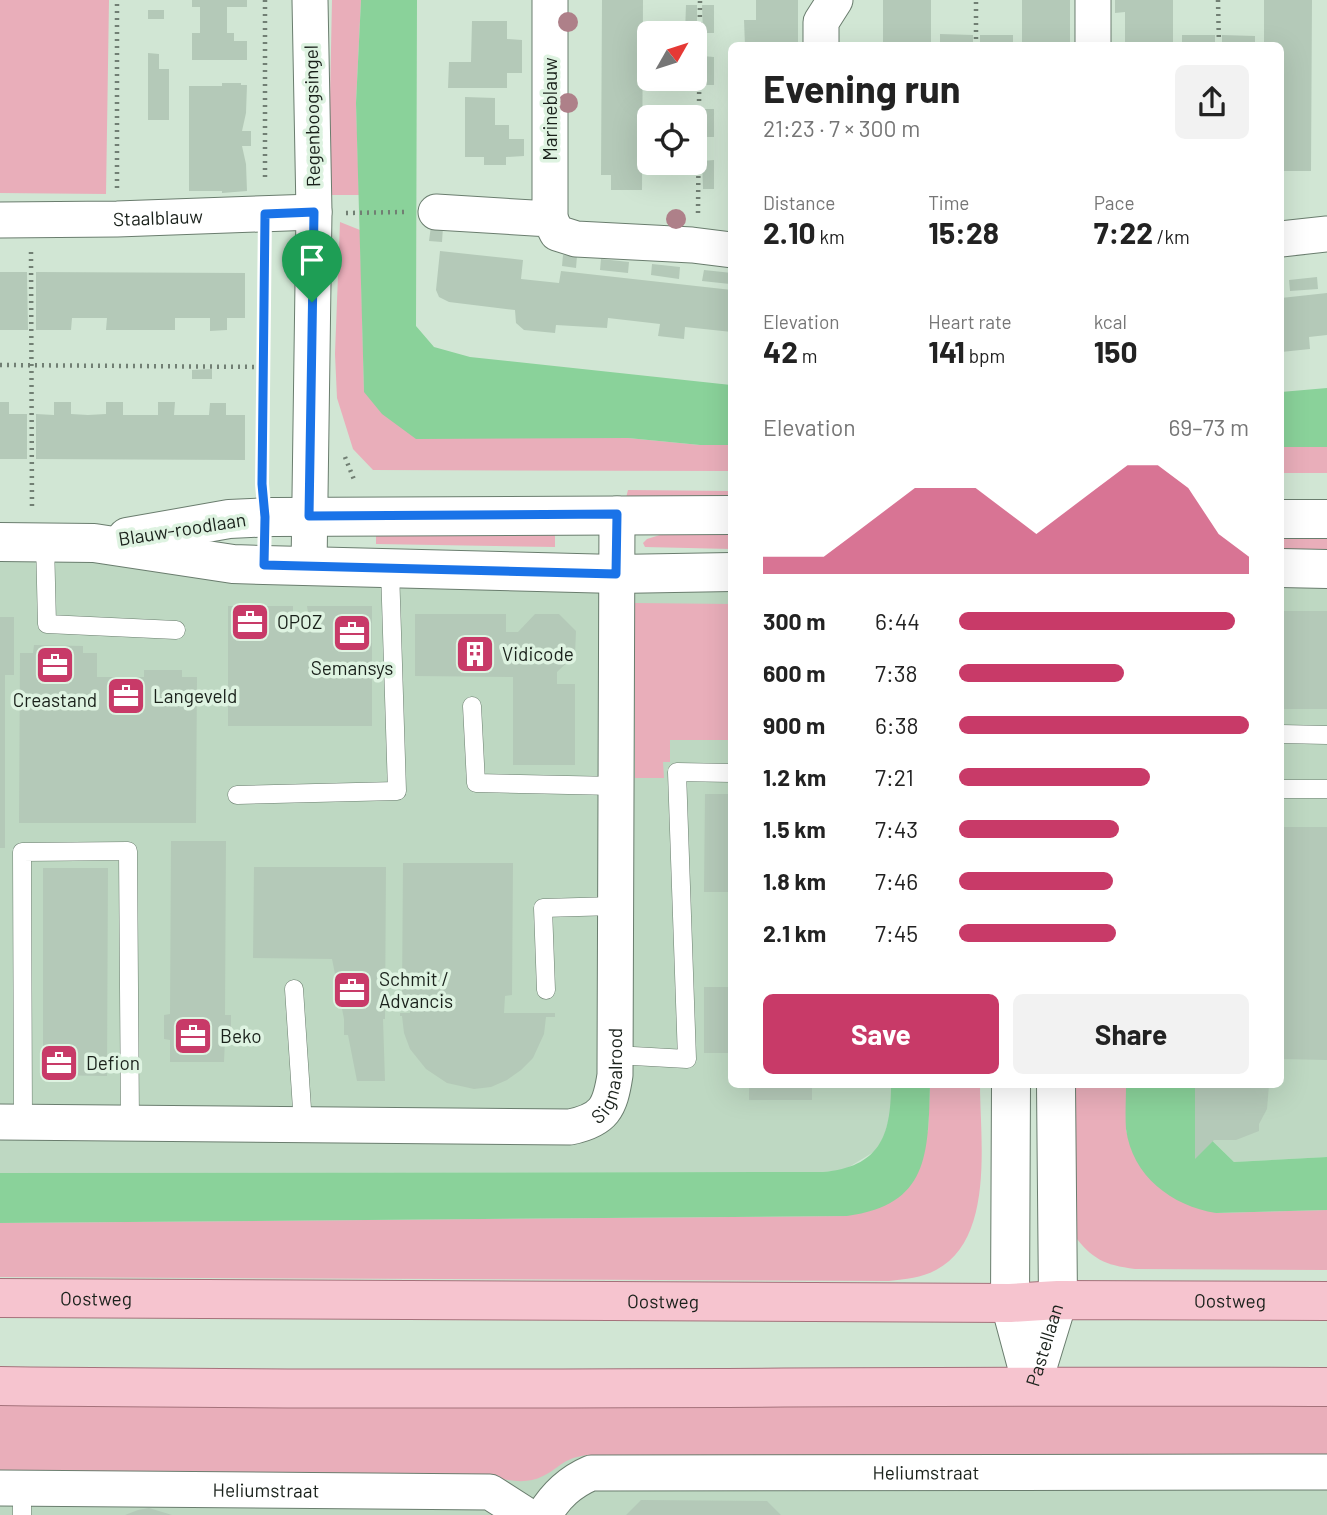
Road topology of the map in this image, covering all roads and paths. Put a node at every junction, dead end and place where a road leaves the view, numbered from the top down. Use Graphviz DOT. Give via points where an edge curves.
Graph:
graph roads {
  1 [pos="117,0"];
  2 [pos="265,0"];
  3 [pos="310,0"];
  4 [pos="550,0"];
  5 [pos="700,0"];
  6 [pos="835,0"];
  7 [pos="976,0"];
  8 [pos="1093,0"];
  9 [pos="1219,0"];
  10 [pos="821,42"];
  11 [pos="976,42"];
  12 [pos="1093,42"];
  13 [pos="1219,42"];
  14 [pos="327,212"];
  15 [pos="436,212"];
  16 [pos="265,214"];
  17 [pos="117,219"];
  18 [pos="550,219"];
  19 [pos="15,220"];
  20 [pos="1327,234"];
  21 [pos="1284,239"];
  22 [pos="692,245"];
  23 [pos="728,250"];
  24 [pos="0,365"];
  25 [pos="32,365"];
  26 [pos="264,367"];
  27 [pos="617,514"];
  28 [pos="728,515"];
  29 [pos="309,516"];
  30 [pos="265,517"];
  31 [pos="1284,519"];
  32 [pos="1327,519"];
  33 [pos="26,542"];
  34 [pos="94,542"];
  35 [pos="309,567"];
  36 [pos="390,569"];
  37 [pos="1284,569"];
  38 [pos="1327,569"];
  39 [pos="728,572"];
  40 [pos="616,574"];
  41 [pos="176,630"];
  42 [pos="472,706"];
  43 [pos="1284,734"];
  44 [pos="1327,735"];
  45 [pos="728,773"];
  46 [pos="616,786"];
  47 [pos="1284,789"];
  48 [pos="1327,789"];
  49 [pos="237,795"];
  50 [pos="615,906"];
  51 [pos="294,989"];
  52 [pos="546,990"];
  53 [pos="615,1055"];
  54 [pos="1011,1088"];
  55 [pos="1056,1088"];
  56 [pos="12,1122"];
  57 [pos="130,1123"];
  58 [pos="303,1124"];
  59 [pos="0,1298"];
  60 [pos="1058,1300"];
  61 [pos="1327,1301"];
  62 [pos="1010,1303"];
  63 [pos="1032,1385"];
  64 [pos="0,1386"];
  65 [pos="1327,1387"];
  66 [pos="1327,1472"];
  67 [pos="15,1497"];
  68 [pos="526,1515"];
  69 [pos="544,1515"];
  1 -- 17 [label="path"];
  2 -- 16 [label="path"];
  3 -- 14 [label="street, Regenboogsingel"];
  4 -- 18 [label="street, Marineblauw"];
  5 -- 22 [label="path" via="699,206"];
  6 -- 10 [label="street" via="821,22"];
  7 -- 11 [label="path"];
  8 -- 12 [label="street"];
  9 -- 13 [label="path"];
  14 -- 15 [label="path"];
  14 -- 16 [label="street, Staalblauw"];
  14 -- 29 [label="street, Regenboogsingel"];
  15 -- 18 [label="street"];
  16 -- 17 [label="street, Staalblauw"];
  16 -- 26 [label="path"];
  17 -- 19 [label="street, Staalblauw"];
  18 -- 22 [label="street" via="558,233 576,239"];
  19 -- 25 [label="path"];
  20 -- 21 [label="street"];
  22 -- 23 [label="street"];
  24 -- 25 [label="path"];
  25 -- 26 [label="path"];
  25 -- 33 [label="path"];
  26 -- 30 [label="path"];
  27 -- 28 [label="street, Blauw-roodlaan"];
  27 -- 29 [label="street, Blauw-roodlaan"];
  27 -- 40 [label="street, Signaalrood"];
  29 -- 30 [label="street, Blauw-roodlaan"];
  29 -- 35 [label="street, Regenboogsingel"];
  30 -- 34 [label="street, Blauw-roodlaan"];
  31 -- 32 [label="street"];
  33 -- 34 [label="street, Blauw-roodlaan"];
  33 -- 41 [label="lane" via="47,624"];
  34 -- 35 [label="street, Blauw-roodlaan" via="233,564"];
  35 -- 36 [label="street, Blauw-roodlaan"];
  36 -- 40 [label="street, Blauw-roodlaan"];
  36 -- 49 [label="lane" via="397,791"];
  37 -- 38 [label="street"];
  39 -- 40 [label="street, Blauw-roodlaan"];
  40 -- 46 [label="street, Signaalrood"];
  42 -- 46 [label="lane" via="476,783"];
  43 -- 44 [label="lane"];
  45 -- 53 [label="lane" via="677,772 687,1059"];
  46 -- 50 [label="street, Signaalrood"];
  47 -- 48 [label="lane"];
  50 -- 52 [label="lane" via="543,908"];
  50 -- 53 [label="street, Signaalrood"];
  51 -- 58 [label="lane"];
  53 -- 58 [label="street, Signaalrood" via="612,1097 590,1123 570,1127"];
  54 -- 62 [label="street, Pastellaan"];
  55 -- 60 [label="street, Pastellaan"];
  56 -- 57 [label="street, Signaalrood"];
  56 -- 57 [label="lane" via="22,852 128,851"];
  57 -- 58 [label="street, Signaalrood"];
  59 -- 62 [label="main road, Oostweg"];
  60 -- 61 [label="main road, Oostweg"];
  60 -- 62 [label="main road, Oostweg"];
  60 -- 63 [label="street, Pastellaan"];
  62 -- 63 [label="street, Pastellaan"];
  63 -- 64 [label="main road"];
  63 -- 65 [label="main road"];
  66 -- 69 [label="street, Heliumstraat" via="591,1473 562,1490"];
  67 -- 68 [label="street, Heliumstraat" via="490,1492"];
}
